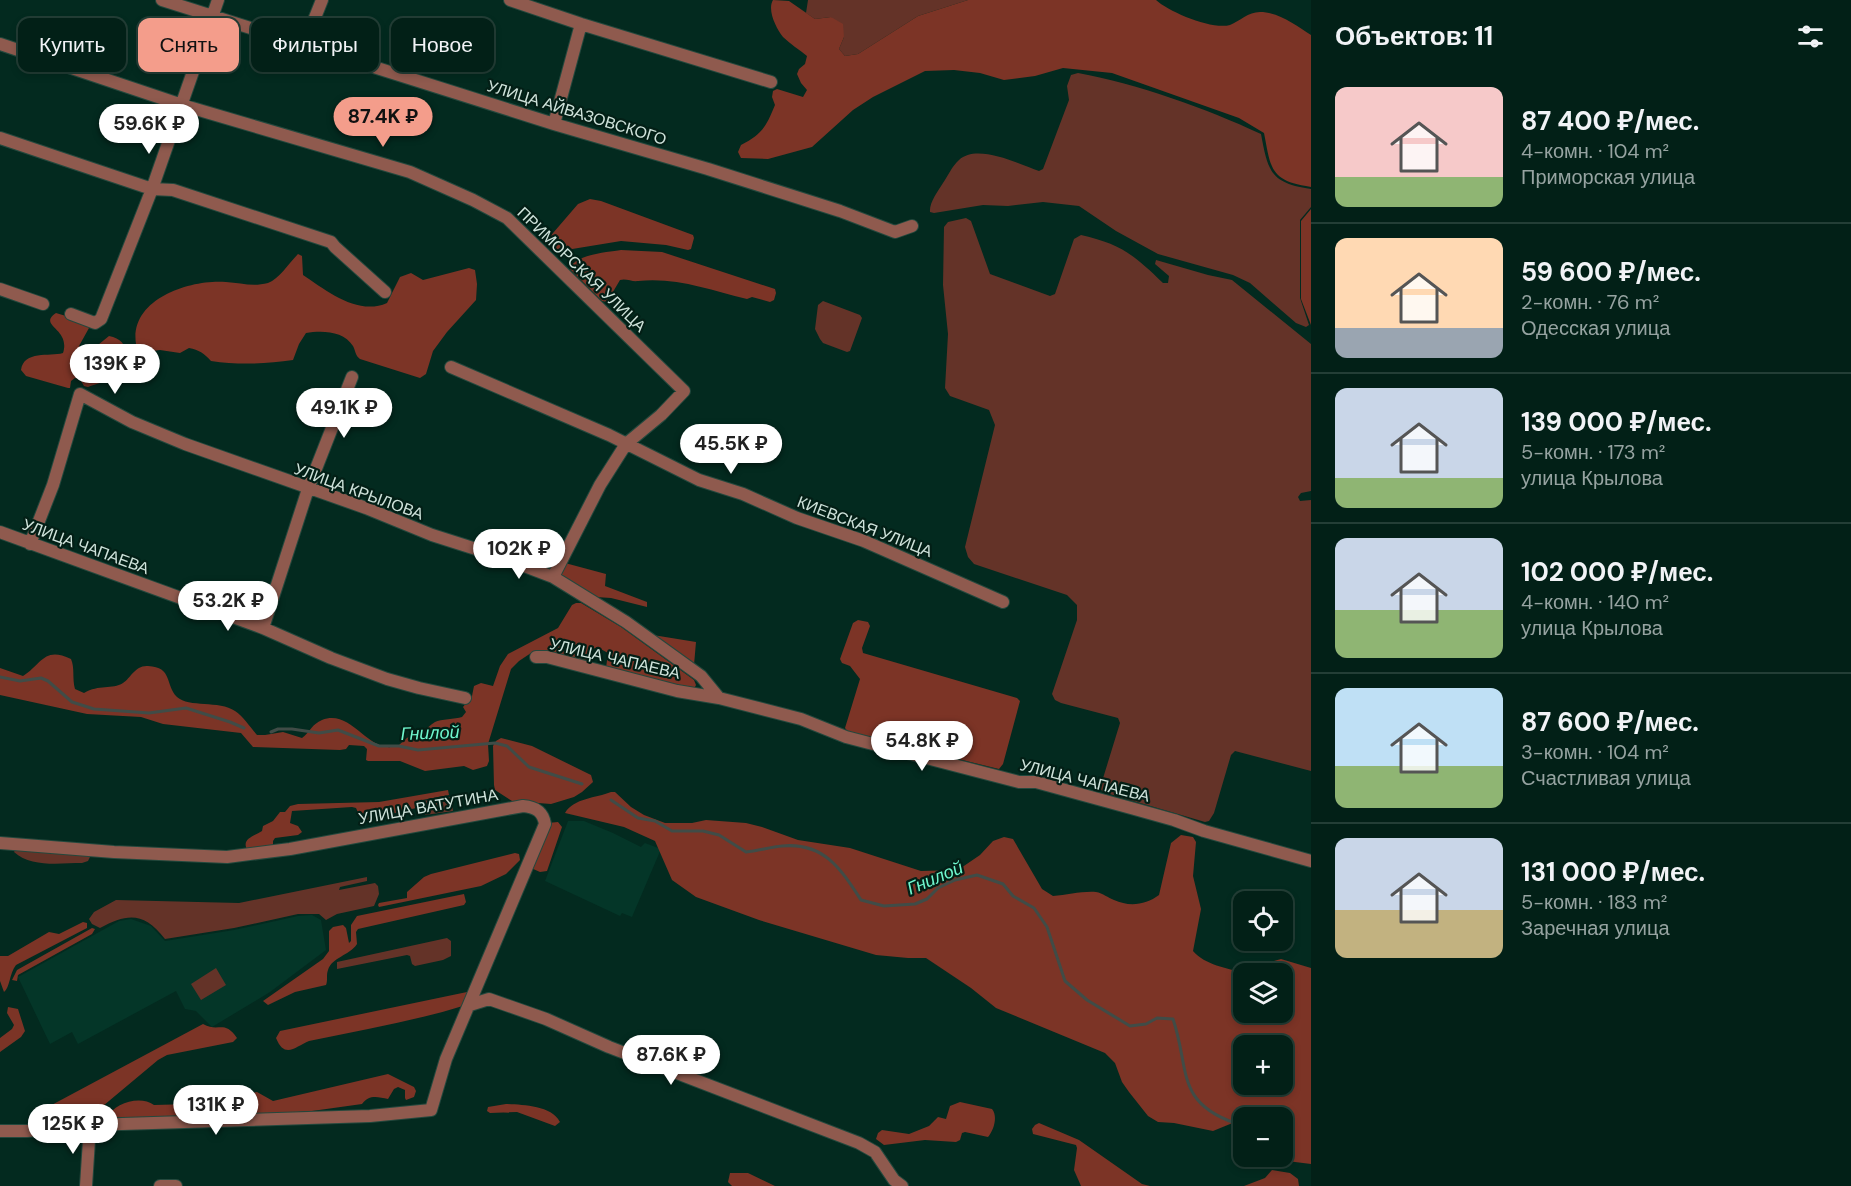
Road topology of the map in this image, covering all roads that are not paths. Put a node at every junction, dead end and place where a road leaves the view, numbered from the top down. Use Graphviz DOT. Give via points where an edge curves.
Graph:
graph roads {
  1 [pos="162,0"];
  2 [pos="218,0"];
  3 [pos="322,0"];
  4 [pos="510,0"];
  5 [pos="211,17"];
  6 [pos="315,18"];
  7 [pos="581,24"];
  8 [pos="251,29"];
  9 [pos="0,44"];
  10 [pos="379,69"];
  11 [pos="771,82"];
  12 [pos="182,105"];
  13 [pos="554,124"];
  14 [pos="0,138"];
  15 [pos="152,189"];
  16 [pos="912,226"];
  17 [pos="0,289"];
  18 [pos="385,292"];
  19 [pos="43,304"];
  20 [pos="71,314"];
  21 [pos="451,367"];
  22 [pos="352,377"];
  23 [pos="626,444"];
  24 [pos="309,489"];
  25 [pos="0,532"];
  26 [pos="30,543"];
  27 [pos="553,577"];
  28 [pos="1003,602"];
  29 [pos="263,628"];
  30 [pos="536,657"];
  31 [pos="465,698"];
  32 [pos="719,698"];
  33 [pos="0,843"];
  34 [pos="1311,861"];
  35 [pos="470,1005"];
  36 [pos="90,1125"];
  37 [pos="0,1131"];
  38 [pos="86,1186"];
  39 [pos="160,1186"];
  40 [pos="176,1186"];
  41 [pos="902,1186"];
  1 -- 5 [label="street, УЛИЦА АЙВАЗОВСКОГО"];
  2 -- 5 [label="street"];
  3 -- 6 [label="street"];
  4 -- 7 [label="street"];
  5 -- 8 [label="street, УЛИЦА АЙВАЗОВСКОГО"];
  5 -- 12 [label="street"];
  7 -- 11 [label="street"];
  7 -- 13 [label="street"];
  9 -- 12 [label="street, ПРИМОРСКАЯ УЛИЦА"];
  10 -- 13 [label="street, УЛИЦА АЙВАЗОВСКОГО"];
  12 -- 15 [label="street"];
  12 -- 23 [label="street, ПРИМОРСКАЯ УЛИЦА" via="410,172 507,218 684,391"];
  13 -- 16 [label="street, УЛИЦА АЙВАЗОВСКОГО" via="730,176 895,232"];
  14 -- 15 [label="street"];
  15 -- 18 [label="street" via="173,190 331,242"];
  15 -- 20 [label="street" via="99,322"];
  17 -- 19 [label="street"];
  21 -- 23 [label="street, КИЕВСКАЯ УЛИЦА"];
  22 -- 24 [label="street"];
  23 -- 27 [label="street" via="600,485"];
  23 -- 28 [label="street, КИЕВСКАЯ УЛИЦА" via="699,480 864,541"];
  24 -- 26 [label="street, УЛИЦА КРЫЛОВА" via="143,426 80,394 53,485"];
  24 -- 27 [label="street, УЛИЦА КРЫЛОВА"];
  24 -- 29 [label="street"];
  25 -- 26 [label="street, УЛИЦА ЧАПАЕВА"];
  26 -- 29 [label="street, УЛИЦА ЧАПАЕВА"];
  27 -- 32 [label="street, УЛИЦА КРЫЛОВА" via="626,622 701,676"];
  29 -- 31 [label="street, УЛИЦА ЧАПАЕВА" via="387,679"];
  30 -- 32 [label="street, УЛИЦА ЧАПАЕВА"];
  32 -- 34 [label="street, УЛИЦА ЧАПАЕВА" via="801,719 846,737 1019,782 1036,782"];
  33 -- 35 [label="street, УЛИЦА ВАТУТИНА" via="227,857 530,806 544,816 544,825"];
  35 -- 36 [label="street, УЛИЦА ВАТУТИНА" via="446,1059 430,1110 370,1116"];
  35 -- 41 [label="street" via="489,999 772,1108 875,1152"];
  36 -- 37 [label="street"];
  36 -- 38 [label="street"];
  39 -- 40 [label="street"];
}
